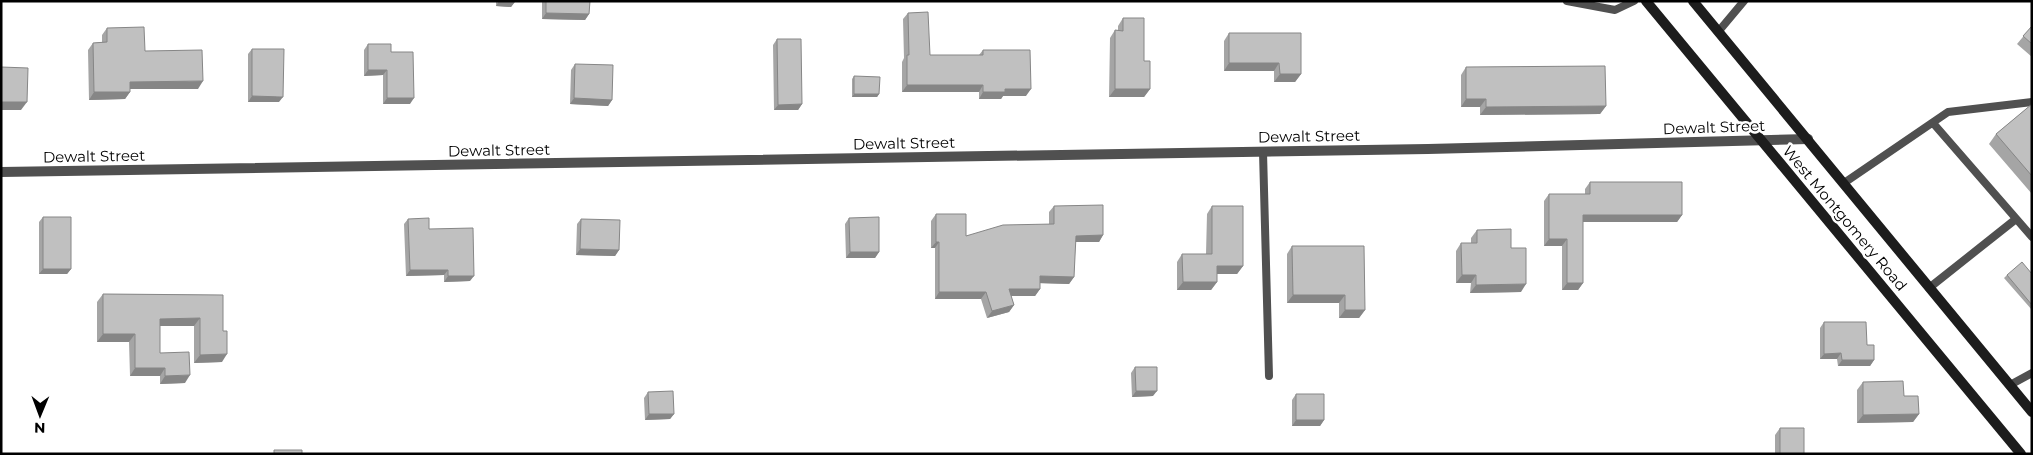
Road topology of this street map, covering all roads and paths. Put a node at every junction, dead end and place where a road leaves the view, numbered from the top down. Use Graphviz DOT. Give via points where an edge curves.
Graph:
graph roads {
  1 [pos="1567,1"];
  2 [pos="1634,1"];
  3 [pos="1646,1"];
  4 [pos="1693,1"];
  5 [pos="1744,1"];
  6 [pos="1718,32"];
  7 [pos="2032,102"];
  8 [pos="1932,123"];
  9 [pos="1808,139"];
  10 [pos="1762,141"];
  11 [pos="1263,152"];
  12 [pos="1,172"];
  13 [pos="1844,183"];
  14 [pos="2016,219"];
  15 [pos="2032,237"];
  16 [pos="1929,288"];
  17 [pos="2032,373"];
  18 [pos="1269,376"];
  19 [pos="2010,385"];
  20 [pos="2032,412"];
  21 [pos="2021,454"];
  1 -- 2 [label="lane" via="1615,10"];
  3 -- 10 [label="main road, West Montgomery Road"];
  4 -- 6 [label="main road, West Montgomery Road"];
  5 -- 6 [label="lane"];
  6 -- 9 [label="main road, West Montgomery Road"];
  7 -- 8 [label="lane" via="1948,112"];
  8 -- 13 [label="lane"];
  8 -- 14 [label="lane"];
  9 -- 10 [label="street, Dewalt Street"];
  9 -- 13 [label="main road, West Montgomery Road"];
  10 -- 11 [label="street, Dewalt Street"];
  10 -- 21 [label="main road, West Montgomery Road"];
  11 -- 12 [label="street, Dewalt Street"];
  11 -- 18 [label="lane"];
  13 -- 16 [label="main road, West Montgomery Road"];
  14 -- 15 [label="lane"];
  14 -- 16 [label="lane"];
  16 -- 19 [label="main road, West Montgomery Road"];
  17 -- 19 [label="lane"];
  19 -- 20 [label="main road, West Montgomery Road"];
}
